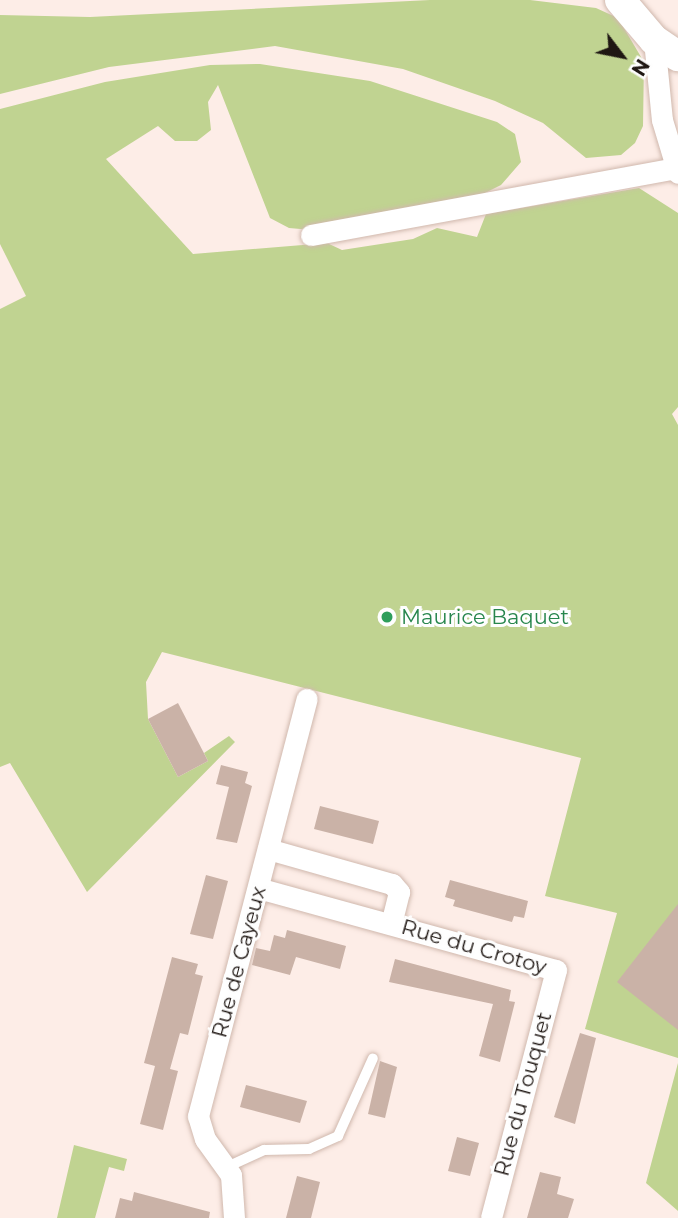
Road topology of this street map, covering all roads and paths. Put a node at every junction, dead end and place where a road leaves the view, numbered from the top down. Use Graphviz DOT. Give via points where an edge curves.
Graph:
graph roads {
  1 [pos="620,0"];
  2 [pos="666,48"];
  3 [pos="677,167"];
  4 [pos="311,235"];
  5 [pos="307,698"];
  6 [pos="268,849"];
  7 [pos="258,888"];
  8 [pos="391,923"];
  9 [pos="556,970"];
  10 [pos="373,1058"];
  11 [pos="227,1167"];
  12 [pos="234,1218"];
  13 [pos="491,1218"];
  1 -- 2 [label="main road"];
  2 -- 3 [label="street"];
  3 -- 4 [label="street"];
  5 -- 6 [label="street, Rue de Cayeux"];
  6 -- 7 [label="street, Rue de Cayeux"];
  6 -- 8 [label="street, Rue du Crotoy" via="391,884 399,892"];
  7 -- 8 [label="street, Rue du Crotoy"];
  7 -- 11 [label="street, Rue de Cayeux" via="198,1116 205,1139"];
  8 -- 9 [label="street, Rue du Crotoy"];
  9 -- 13 [label="street, Rue du Touquet"];
  10 -- 11 [label="lane" via="338,1136 309,1149 264,1150"];
  11 -- 12 [label="street, Rue de Cayeux" via="235,1188"];
}
